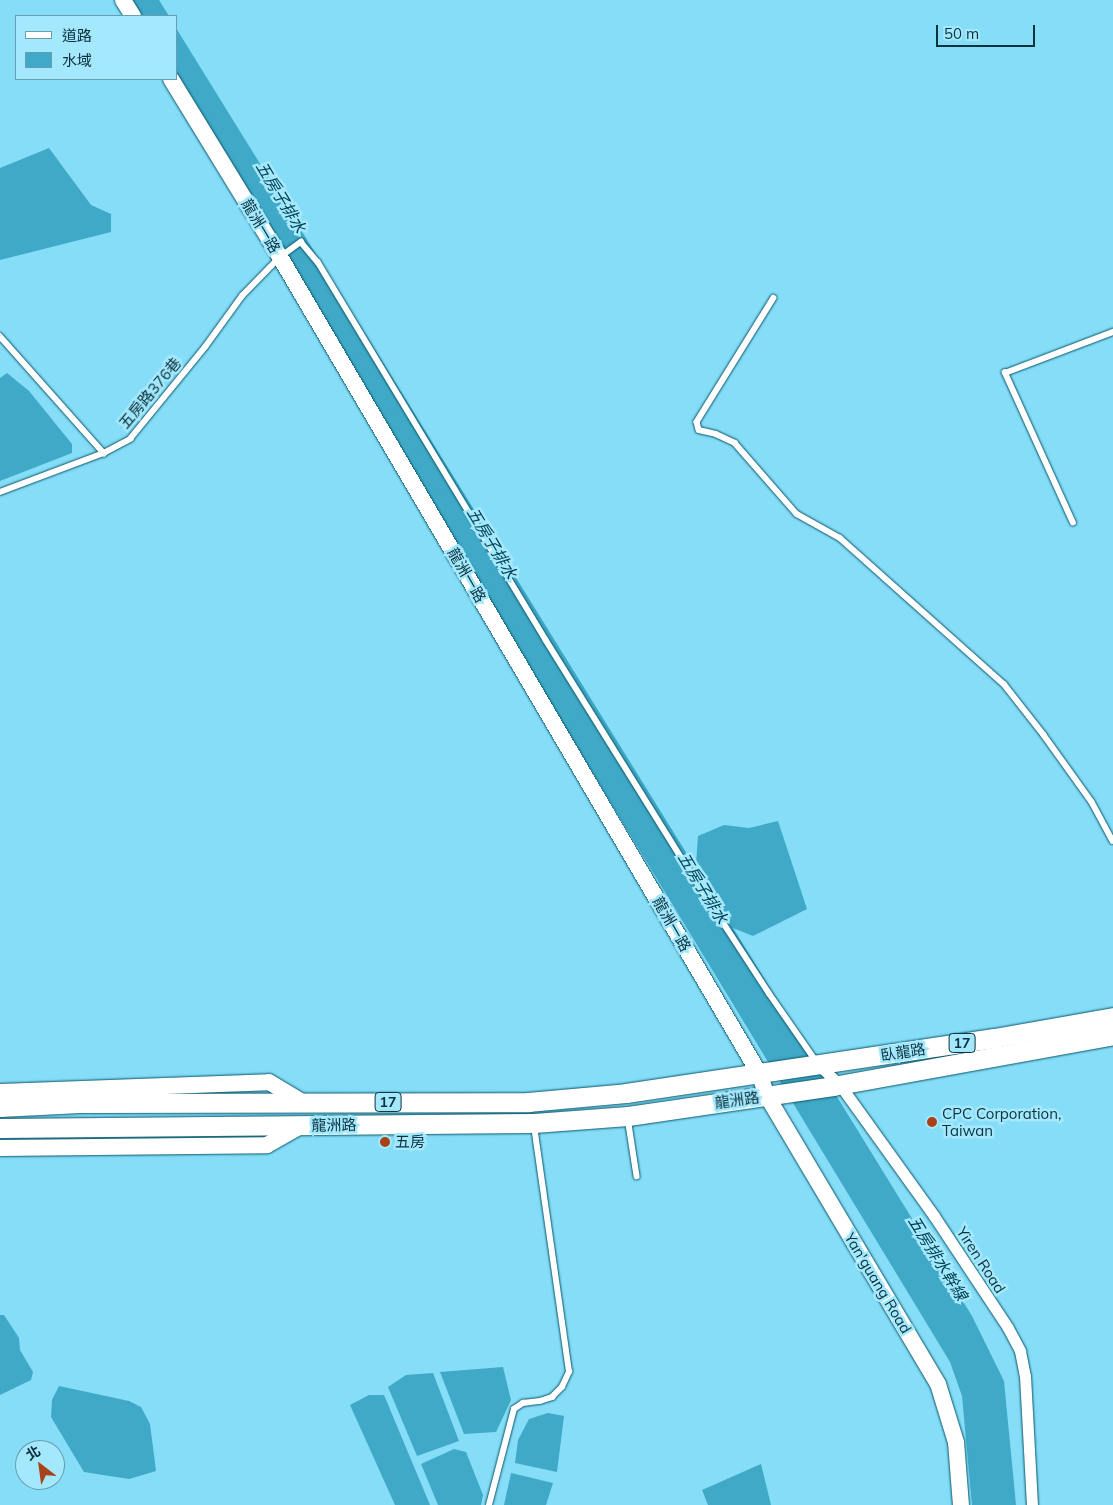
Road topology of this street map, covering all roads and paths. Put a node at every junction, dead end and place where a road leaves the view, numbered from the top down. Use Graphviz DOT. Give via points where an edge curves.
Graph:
graph roads {
  1 [pos="123,0"];
  2 [pos="132,15"];
  3 [pos="172,80"];
  4 [pos="284,254"];
  5 [pos="774,298"];
  6 [pos="1113,332"];
  7 [pos="0,336"];
  8 [pos="104,454"];
  9 [pos="0,492"];
  10 [pos="1073,523"];
  11 [pos="1113,841"];
  12 [pos="1113,1017"];
  13 [pos="1113,1035"];
  14 [pos="815,1066"];
  15 [pos="767,1072"];
  16 [pos="836,1086"];
  17 [pos="0,1092"];
  18 [pos="776,1095"];
  19 [pos="302,1102"];
  20 [pos="0,1107"];
  21 [pos="628,1116"];
  22 [pos="534,1123"];
  23 [pos="302,1126"];
  24 [pos="0,1128"];
  25 [pos="0,1148"];
  26 [pos="637,1176"];
  27 [pos="489,1505"];
  28 [pos="961,1505"];
  29 [pos="1032,1505"];
  1 -- 2 [label="street"];
  3 -- 4 [label="street, 龍洲一路"];
  4 -- 8 [label="lane, 五房路376巷" via="242,296 188,369 130,438"];
  4 -- 14 [label="lane, 五房路376巷" via="302,242 318,262 546,640"];
  4 -- 15 [label="street, 龍洲一路"];
  5 -- 11 [label="lane" via="697,422 700,430 735,443 797,514 840,538 1004,684 1092,802"];
  6 -- 10 [label="lane" via="1005,373"];
  7 -- 8 [label="lane"];
  8 -- 9 [label="lane, 五房路376巷"];
  12 -- 14 [label="main road, 臥龍路 / 17"];
  13 -- 16 [label="main road, 臥龍路 / 17"];
  14 -- 15 [label="main road, 17"];
  14 -- 16 [label="street, Yiren Road"];
  15 -- 18 [label="street, Yan'guang Road"];
  15 -- 19 [label="main road, 龍洲路 / 17" via="626,1094 528,1102"];
  16 -- 18 [label="main road, 17"];
  16 -- 29 [label="street, Yiren Road" via="934,1216 1020,1351 1025,1376"];
  17 -- 19 [label="street" via="269,1082"];
  18 -- 21 [label="main road, 龍洲路 / 17"];
  18 -- 28 [label="street, Yan'guang Road" via="938,1384 956,1442"];
  19 -- 20 [label="main road, 龍洲路 / 17" via="80,1103"];
  21 -- 22 [label="main road, 龍洲路 / 17"];
  21 -- 26 [label="lane"];
  22 -- 23 [label="main road, 龍洲路 / 17"];
  22 -- 27 [label="lane" via="569,1372 562,1387 552,1397 523,1403 514,1409"];
  23 -- 24 [label="main road, 龍洲路 / 17"];
  23 -- 25 [label="street" via="267,1146"];
}
